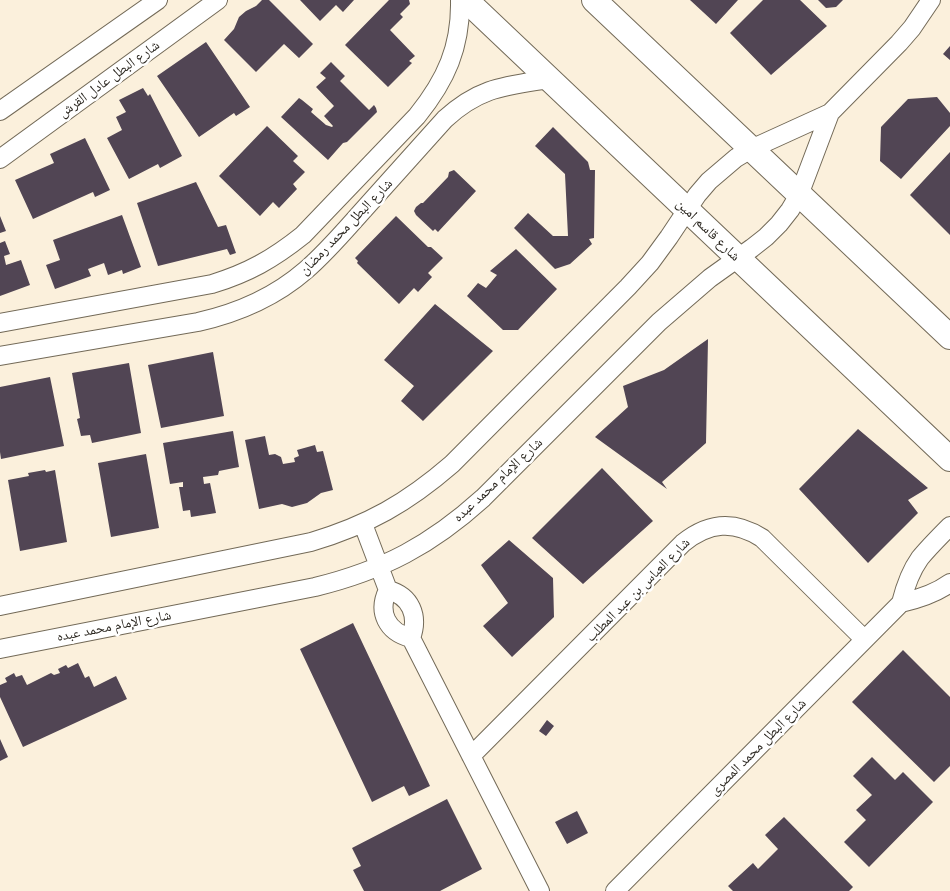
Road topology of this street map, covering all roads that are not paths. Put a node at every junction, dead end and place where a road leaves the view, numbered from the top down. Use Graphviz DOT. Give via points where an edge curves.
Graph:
graph roads {
  1 [pos="158,0"];
  2 [pos="218,0"];
  3 [pos="460,0"];
  4 [pos="466,0"];
  5 [pos="594,0"];
  6 [pos="931,0"];
  7 [pos="549,79"];
  8 [pos="0,111"];
  9 [pos="830,113"];
  10 [pos="752,149"];
  11 [pos="0,159"];
  12 [pos="800,195"];
  13 [pos="687,210"];
  14 [pos="737,258"];
  15 [pos="0,323"];
  16 [pos="950,337"];
  17 [pos="0,356"];
  18 [pos="950,459"];
  19 [pos="362,524"];
  20 [pos="950,526"];
  21 [pos="379,567"];
  22 [pos="950,583"];
  23 [pos="388,590"];
  24 [pos="901,602"];
  25 [pos="0,606"];
  26 [pos="411,638"];
  27 [pos="864,639"];
  28 [pos="0,649"];
  29 [pos="471,756"];
  30 [pos="540,891"];
  31 [pos="615,891"];
  1 -- 8 [label="street"];
  2 -- 11 [label="street, شارع البطل عادل القرش"];
  3 -- 15 [label="street, شارع البطل محمد رمضان" via="454,51 429,101 303,235 269,260 212,284"];
  4 -- 7 [label="main road, شارع قاسم امين"];
  5 -- 10 [label="main road"];
  6 -- 9 [label="street" via="899,43"];
  7 -- 13 [label="main road, شارع قاسم امين"];
  7 -- 17 [label="street, شارع البطل محمد رمضان" via="503,86 471,98 457,108 321,257 273,294 218,318"];
  9 -- 10 [label="street"];
  9 -- 12 [label="street, شارع الإمام محمد عبده"];
  10 -- 12 [label="main road"];
  10 -- 13 [label="street" via="708,181"];
  12 -- 14 [label="street, شارع الإمام محمد عبده" via="779,224"];
  12 -- 16 [label="main road"];
  13 -- 14 [label="main road, شارع قاسم امين"];
  13 -- 19 [label="street" via="628,288 452,464 410,498"];
  14 -- 18 [label="main road, شارع قاسم امين"];
  14 -- 21 [label="street, شارع الإمام محمد عبده" via="659,322 464,515 424,544"];
  19 -- 21 [label="street"];
  19 -- 25 [label="street" via="311,542"];
  20 -- 24 [label="street, شارع البطل محمد المصرى" via="920,558"];
  21 -- 23 [label="street"];
  21 -- 28 [label="street, شارع الإمام محمد عبده" via="315,587"];
  22 -- 24 [label="street" via="926,597"];
  23 -- 26 [label="street" via="399,594 412,610 415,624"];
  23 -- 26 [label="street" via="383,602 384,615 395,631"];
  24 -- 27 [label="street, شارع البطل محمد المصرى"];
  26 -- 29 [label="street"];
  27 -- 29 [label="street, شارع العباس بن عبد المطلب" via="762,538 733,525 711,527 684,543"];
  27 -- 31 [label="street, شارع البطل محمد المصرى"];
  29 -- 30 [label="street"];
}
